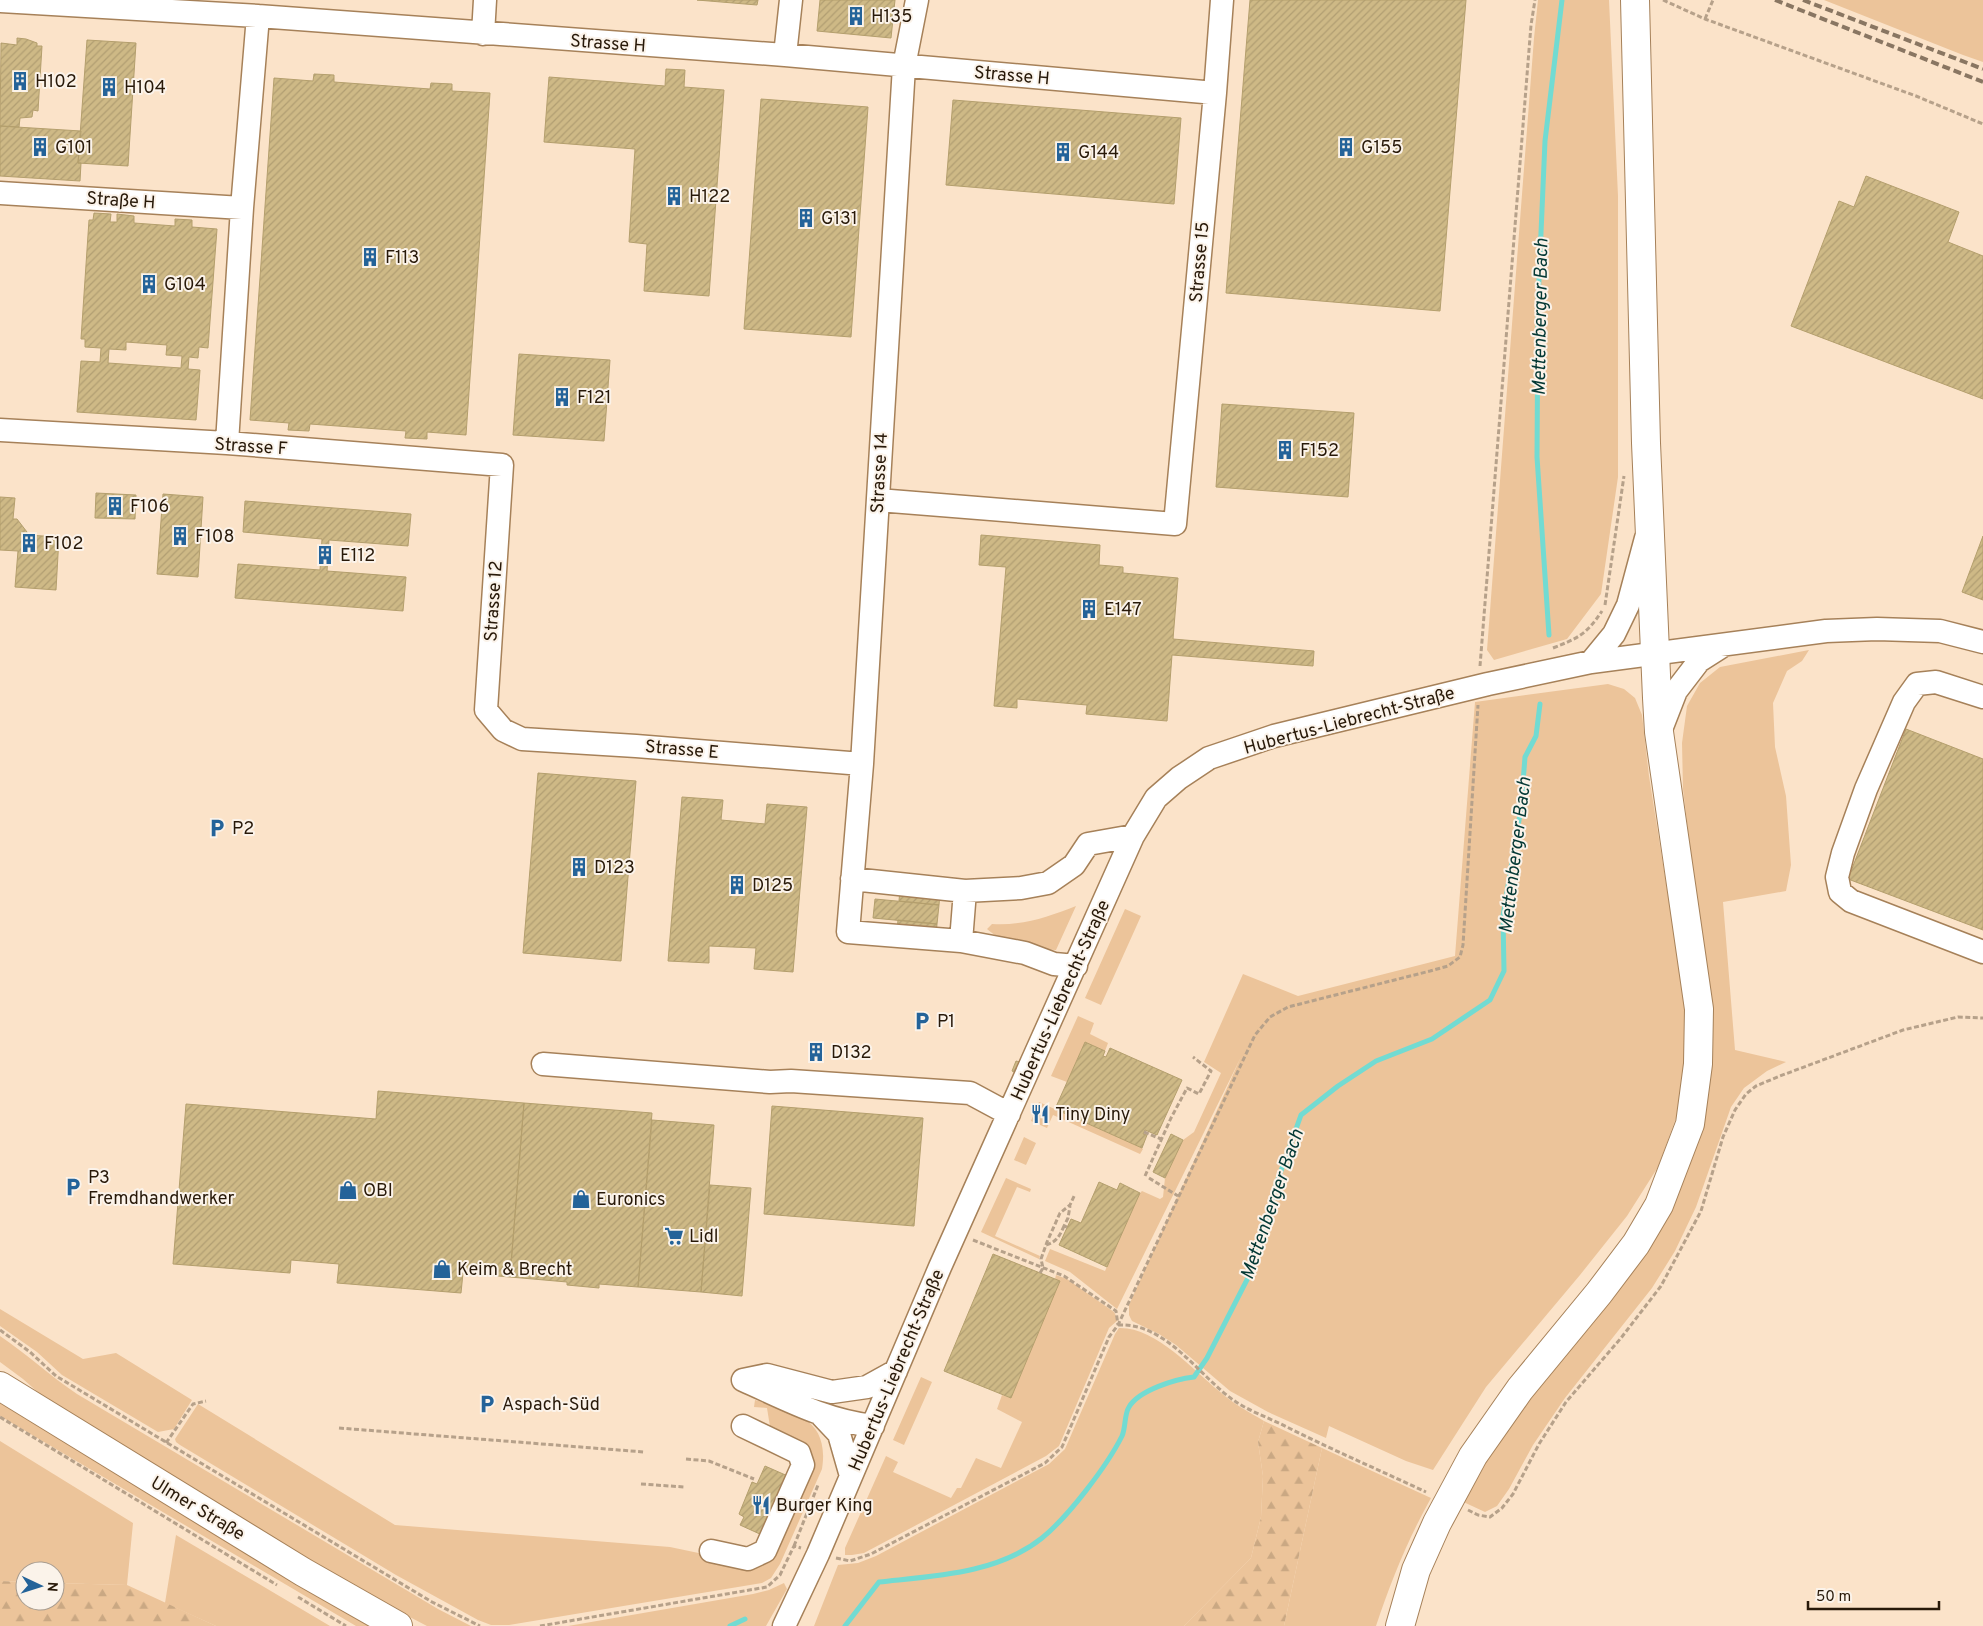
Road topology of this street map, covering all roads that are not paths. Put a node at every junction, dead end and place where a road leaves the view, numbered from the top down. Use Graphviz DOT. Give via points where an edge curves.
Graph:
graph roads {
  1 [pos="0,0"];
  2 [pos="485,0"];
  3 [pos="791,0"];
  4 [pos="917,0"];
  5 [pos="1222,0"];
  6 [pos="1635,0"];
  7 [pos="258,16"];
  8 [pos="483,34"];
  9 [pos="785,55"];
  10 [pos="904,66"];
  11 [pos="1215,93"];
  12 [pos="0,193"];
  13 [pos="242,208"];
  14 [pos="0,430"];
  15 [pos="227,444"];
  16 [pos="502,465"];
  17 [pos="878,500"];
  18 [pos="1650,525"];
  19 [pos="1983,642"];
  20 [pos="1725,644"];
  21 [pos="1655,654"];
  22 [pos="1591,662"];
  23 [pos="1983,698"];
  24 [pos="503,730"];
  25 [pos="1660,732"];
  26 [pos="862,764"];
  27 [pos="1133,836"];
  28 [pos="852,879"];
  29 [pos="965,891"];
  30 [pos="961,941"];
  31 [pos="1983,952"];
  32 [pos="1076,966"];
  33 [pos="543,1064"];
  34 [pos="1009,1114"];
  35 [pos="896,1371"];
  36 [pos="0,1386"];
  37 [pos="832,1392"];
  38 [pos="822,1416"];
  39 [pos="743,1426"];
  40 [pos="873,1426"];
  41 [pos="851,1476"];
  42 [pos="711,1550"];
  43 [pos="398,1626"];
  44 [pos="784,1626"];
  45 [pos="1400,1626"];
  1 -- 7 [label="street, Strasse H"];
  2 -- 8 [label="street"];
  3 -- 9 [label="street"];
  4 -- 10 [label="street, Strasse 14"];
  5 -- 11 [label="street, Strasse 15"];
  6 -- 18 [label="main road"];
  7 -- 8 [label="street, Strasse H"];
  7 -- 13 [label="street"];
  8 -- 9 [label="street, Strasse H"];
  9 -- 10 [label="street, Strasse H"];
  10 -- 11 [label="street, Strasse H"];
  10 -- 17 [label="street, Strasse 14"];
  11 -- 17 [label="street, Strasse 15" via="1175,524"];
  12 -- 13 [label="street, Straße H"];
  13 -- 15 [label="street"];
  14 -- 15 [label="street, Strasse F"];
  15 -- 16 [label="street, Strasse F"];
  16 -- 24 [label="street, Strasse 12" via="486,710"];
  17 -- 26 [label="street, Strasse 14"];
  18 -- 21 [label="main road"];
  18 -- 22 [label="street" via="1628,606 1614,634"];
  19 -- 20 [label="street, Hubertus-Liebrecht-Straße" via="1940,631 1877,629"];
  20 -- 21 [label="street, Hubertus-Liebrecht-Straße"];
  20 -- 25 [label="street, Hubertus-Liebrecht-Straße" via="1699,662 1676,691"];
  21 -- 22 [label="street, Hubertus-Liebrecht-Straße"];
  21 -- 25 [label="main road"];
  22 -- 27 [label="street, Hubertus-Liebrecht-Straße" via="1479,677 1209,758 1156,798"];
  23 -- 31 [label="street" via="1936,682 1917,684 1904,702 1866,789 1837,877 1840,892 1851,901"];
  24 -- 26 [label="street, Strasse E" via="522,740"];
  25 -- 45 [label="main road" via="1699,1009 1698,1064 1690,1124 1659,1205 1636,1244 1520,1389 1473,1456 1416,1570"];
  26 -- 28 [label="street, Strasse 14"];
  27 -- 29 [label="street" via="1088,844 1074,865 1048,883"];
  27 -- 32 [label="street, Hubertus-Liebrecht-Straße"];
  28 -- 29 [label="street"];
  28 -- 30 [label="street, Strasse 14" via="848,932"];
  29 -- 30 [label="street"];
  30 -- 32 [label="street" via="1025,953 1054,964"];
  32 -- 34 [label="street, Hubertus-Liebrecht-Straße"];
  33 -- 34 [label="street" via="770,1082 791,1080 970,1093"];
  34 -- 35 [label="street, Hubertus-Liebrecht-Straße"];
  35 -- 37 [label="street" via="867,1387"];
  35 -- 40 [label="street, Hubertus-Liebrecht-Straße"];
  36 -- 43 [label="main road, Ulmer Straße" via="295,1567"];
  37 -- 38 [label="street" via="767,1375 743,1380"];
  37 -- 40 [label="street" via="859,1411"];
  38 -- 40 [label="street"];
  38 -- 41 [label="street" via="839,1434"];
  39 -- 42 [label="street" via="799,1453 803,1465 765,1551 748,1559"];
  40 -- 41 [label="street, Hubertus-Liebrecht-Straße"];
  41 -- 44 [label="street, Hubertus-Liebrecht-Straße"];
}
